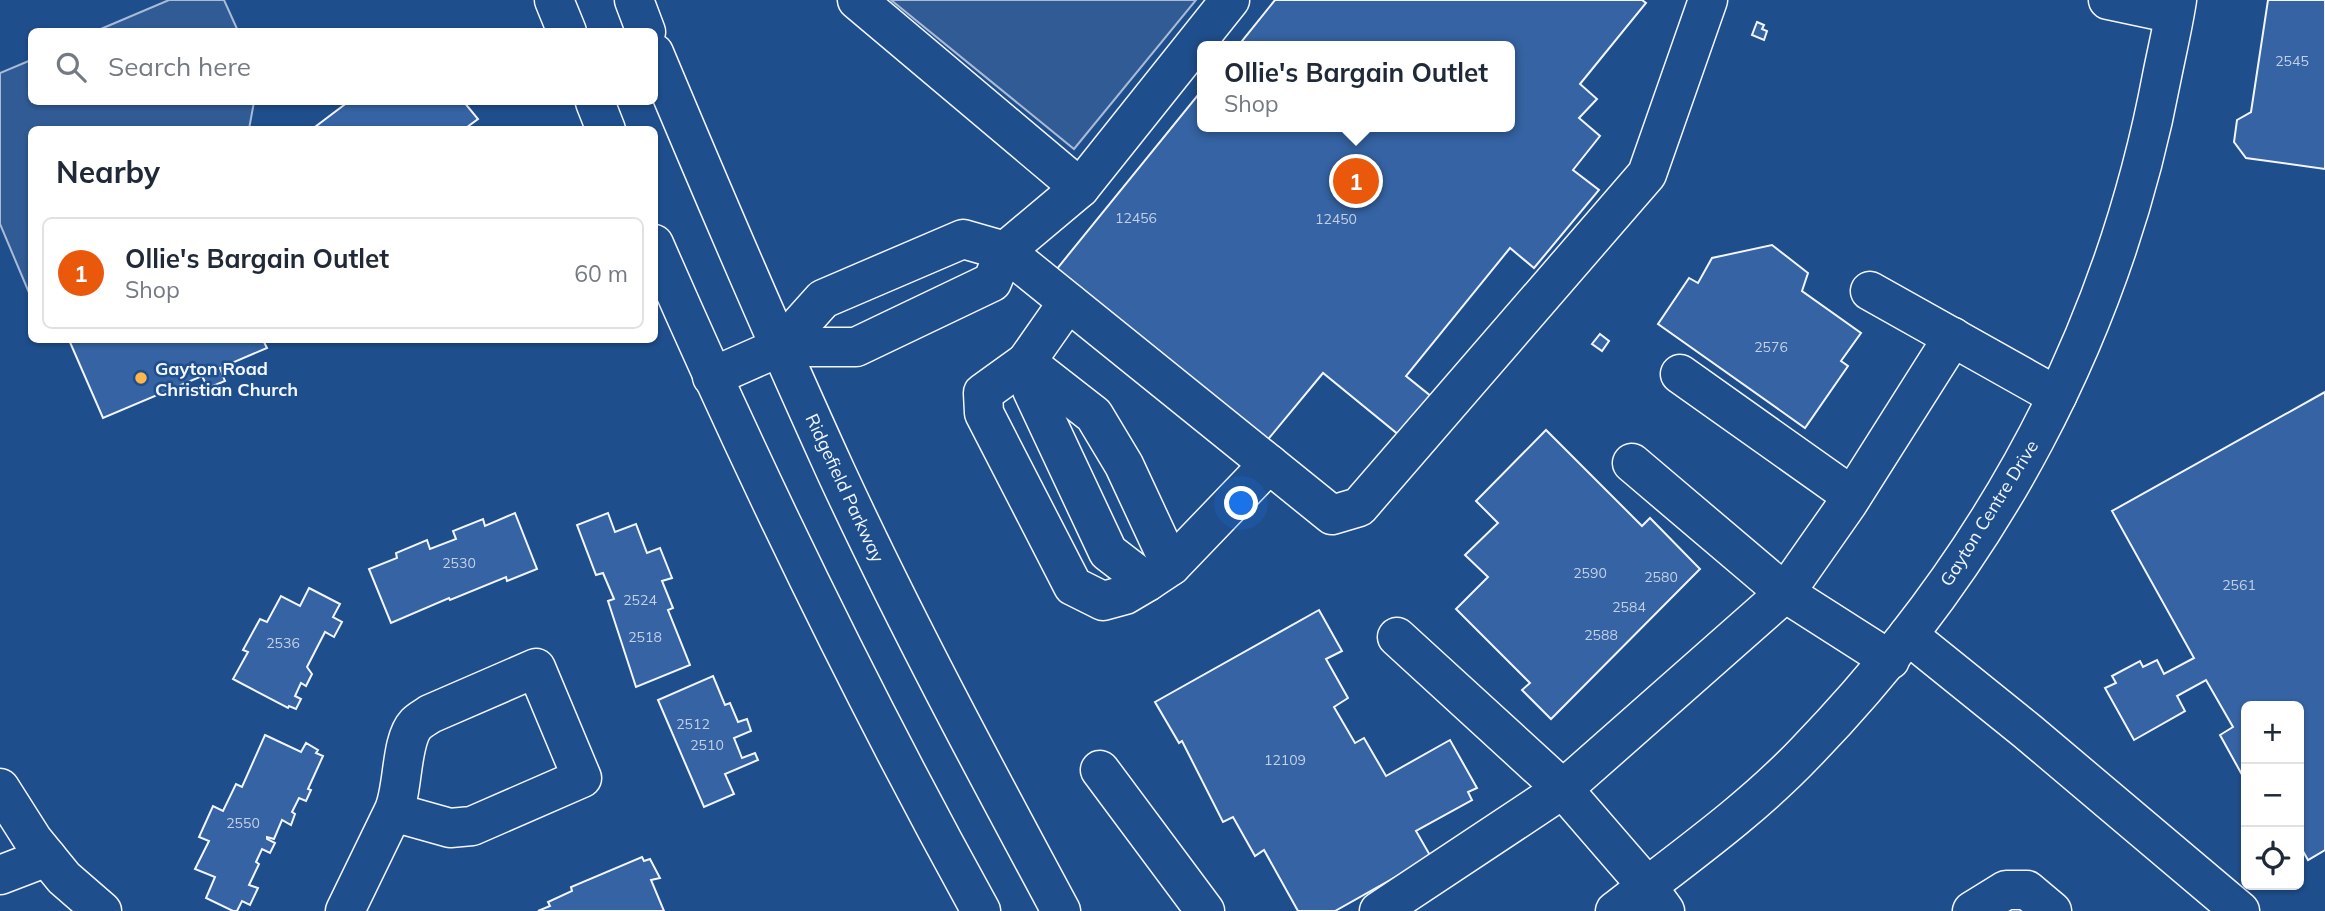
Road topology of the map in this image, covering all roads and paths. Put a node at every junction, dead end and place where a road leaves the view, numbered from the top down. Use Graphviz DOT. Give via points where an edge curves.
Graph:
graph roads {
  1 [pos="554,0"];
  2 [pos="634,0"];
  3 [pos="857,0"];
  4 [pos="1708,0"];
  5 [pos="2108,0"];
  6 [pos="1213,6"];
  7 [pos="2175,7"];
  8 [pos="565,28"];
  9 [pos="644,28"];
  10 [pos="658,62"];
  11 [pos="596,105"];
  12 [pos="604,126"];
  13 [pos="1080,188"];
  14 [pos="1004,251"];
  15 [pos="658,253"];
  16 [pos="1870,290"];
  17 [pos="1068,302"];
  18 [pos="1953,337"];
  19 [pos="780,347"];
  20 [pos="1026,362"];
  21 [pos="1680,374"];
  22 [pos="712,377"];
  23 [pos="2057,396"];
  24 [pos="1632,463"];
  25 [pos="1269,464"];
  26 [pos="1852,496"];
  27 [pos="1159,574"];
  28 [pos="1785,593"];
  29 [pos="1397,637"];
  30 [pos="1899,647"];
  31 [pos="1100,770"];
  32 [pos="0,788"];
  33 [pos="1563,789"];
  34 [pos="393,812"];
  35 [pos="47,857"];
  36 [pos="0,875"];
  37 [pos="1656,899"];
  38 [pos="102,911"];
  39 [pos="345,911"];
  40 [pos="981,911"];
  41 [pos="1061,911"];
  42 [pos="1205,911"];
  43 [pos="1379,911"];
  44 [pos="1615,911"];
  45 [pos="1972,911"];
  46 [pos="2052,911"];
  47 [pos="2240,911"];
  1 -- 8 [label="street"];
  2 -- 9 [label="street"];
  3 -- 13 [label="street"];
  4 -- 25 [label="street" via="1647,174 1359,507 1332,515"];
  5 -- 7 [label="street"];
  6 -- 13 [label="street"];
  7 -- 23 [label="street, Gayton Centre Drive" via="2150,142 2114,261"];
  10 -- 19 [label="street, Ridgefield Parkway"];
  11 -- 12 [label="street"];
  13 -- 14 [label="street"];
  14 -- 17 [label="street"];
  14 -- 19 [label="street" via="964,239 822,299"];
  14 -- 19 [label="street" via="992,282 856,347"];
  15 -- 22 [label="street"];
  16 -- 18 [label="street"];
  17 -- 20 [label="street"];
  17 -- 25 [label="street"];
  18 -- 23 [label="street"];
  18 -- 26 [label="street"];
  19 -- 22 [label="street"];
  19 -- 41 [label="street, Ridgefield Parkway" via="921,647"];
  20 -- 27 [label="street" via="1094,415 1124,465"];
  20 -- 27 [label="street" via="1032,390 1108,552"];
  20 -- 27 [label="street" via="983,393 984,413 1073,586 1104,601 1125,595"];
  21 -- 26 [label="street"];
  22 -- 40 [label="street" via="839,644"];
  23 -- 30 [label="street, Gayton Centre Drive" via="1965,558"];
  24 -- 28 [label="street"];
  25 -- 27 [label="street"];
  26 -- 28 [label="street"];
  28 -- 30 [label="street"];
  28 -- 33 [label="street"];
  29 -- 33 [label="street"];
  30 -- 37 [label="street, Gayton Centre Drive" via="1806,753"];
  30 -- 47 [label="street" via="2037,739"];
  31 -- 42 [label="street"];
  32 -- 35 [label="street"];
  33 -- 37 [label="street"];
  33 -- 43 [label="street"];
  34 -- 34 [label="street" via="415,725 430,714 536,668 582,778 472,826 450,828"];
  34 -- 39 [label="street"];
  35 -- 36 [label="street"];
  35 -- 38 [label="street"];
  37 -- 44 [label="street, Gayton Centre Drive"];
  45 -- 46 [label="street" via="2006,890 2027,890"];
}
